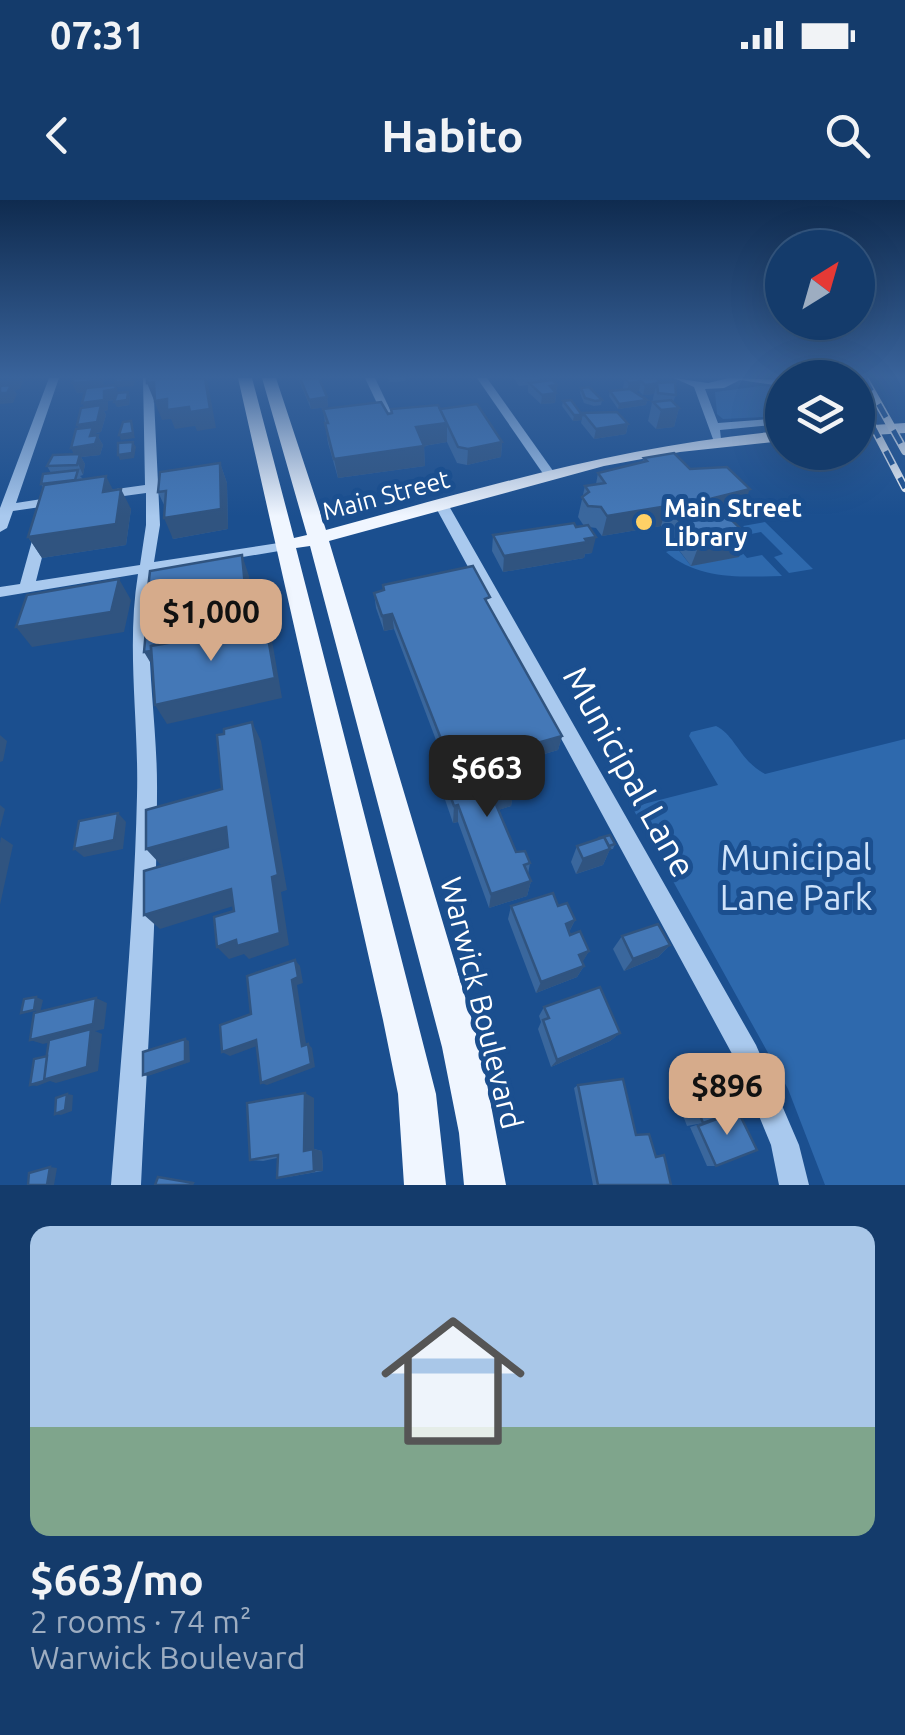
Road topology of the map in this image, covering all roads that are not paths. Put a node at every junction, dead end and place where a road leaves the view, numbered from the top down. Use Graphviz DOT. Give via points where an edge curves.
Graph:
graph roads {
  1 [pos="37,424"];
  2 [pos="149,424"];
  3 [pos="256,424"];
  4 [pos="283,424"];
  5 [pos="515,424"];
  6 [pos="712,424"];
  7 [pos="765,424"];
  8 [pos="905,428"];
  9 [pos="875,430"];
  10 [pos="716,435"];
  11 [pos="765,436"];
  12 [pos="550,474"];
  13 [pos="151,488"];
  14 [pos="94,496"];
  15 [pos="76,498"];
  16 [pos="442,506"];
  17 [pos="4,516"];
  18 [pos="317,540"];
  19 [pos="285,546"];
  20 [pos="149,568"];
  21 [pos="27,587"];
  22 [pos="0,592"];
  23 [pos="126,1185"];
  24 [pos="426,1185"];
  25 [pos="485,1185"];
  26 [pos="794,1185"];
  1 -- 17 [label="street"];
  2 -- 13 [label="street"];
  3 -- 19 [label="main road"];
  4 -- 18 [label="main road, Warwick Boulevard"];
  5 -- 12 [label="street"];
  6 -- 10 [label="street"];
  7 -- 10 [label="street"];
  8 -- 9 [label="main road"];
  10 -- 11 [label="main road, Main Street"];
  10 -- 12 [label="main road, Main Street"];
  12 -- 16 [label="main road, Main Street"];
  13 -- 14 [label="street"];
  13 -- 20 [label="street"];
  15 -- 17 [label="street"];
  16 -- 18 [label="main road, Main Street"];
  16 -- 26 [label="street, Municipal Lane" via="739,1039 785,1145"];
  17 -- 21 [label="street" via="48,508"];
  18 -- 19 [label="main road, Main Street"];
  18 -- 25 [label="main road, Warwick Boulevard" via="462,1047"];
  19 -- 20 [label="street, Main Street"];
  19 -- 24 [label="main road" via="401,1020"];
  20 -- 21 [label="street, Main Street"];
  20 -- 23 [label="street" via="141,657 147,830"];
  21 -- 22 [label="street, Main Street"];
}
